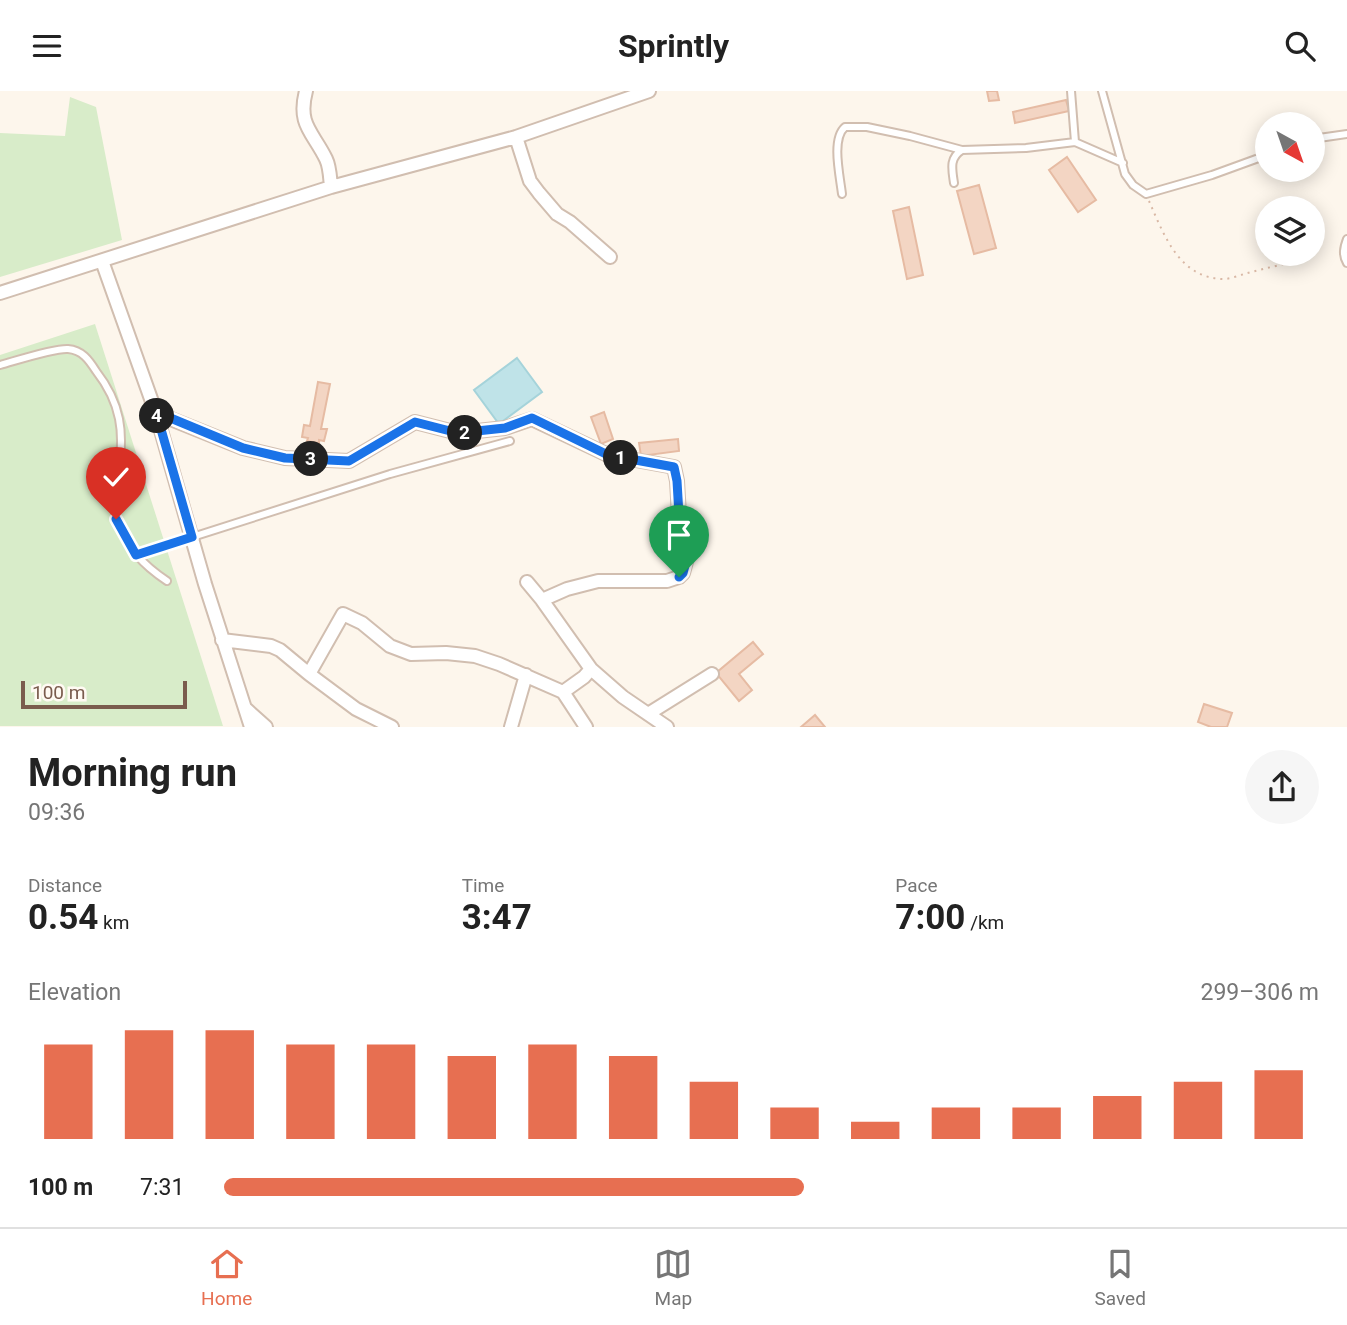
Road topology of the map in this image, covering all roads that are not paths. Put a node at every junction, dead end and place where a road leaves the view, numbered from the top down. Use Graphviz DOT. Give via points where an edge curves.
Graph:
graph roads {
  1 [pos="306,91"];
  2 [pos="649,91"];
  3 [pos="1071,91"];
  4 [pos="1102,91"];
  5 [pos="1347,134"];
  6 [pos="516,137"];
  7 [pos="1325,137"];
  8 [pos="1075,142"];
  9 [pos="962,150"];
  10 [pos="1255,159"];
  11 [pos="1123,163"];
  12 [pos="954,183"];
  13 [pos="331,187"];
  14 [pos="842,194"];
  15 [pos="1347,239"];
  16 [pos="610,257"];
  17 [pos="102,261"];
  18 [pos="1347,263"];
  19 [pos="0,293"];
  20 [pos="0,365"];
  21 [pos="156,412"];
  22 [pos="510,441"];
  23 [pos="192,537"];
  24 [pos="136,555"];
  25 [pos="167,581"];
  26 [pos="527,582"];
  27 [pos="542,600"];
  28 [pos="222,640"];
  29 [pos="591,669"];
  30 [pos="309,674"];
  31 [pos="712,674"];
  32 [pos="526,675"];
  33 [pos="563,692"];
  34 [pos="246,709"];
  35 [pos="648,715"];
  36 [pos="251,726"];
  37 [pos="266,726"];
  38 [pos="392,726"];
  39 [pos="511,726"];
  40 [pos="586,726"];
  41 [pos="667,726"];
  1 -- 13 [label="street" via="305,124 329,165"];
  2 -- 6 [label="street"];
  3 -- 8 [label="lane"];
  4 -- 11 [label="lane"];
  5 -- 7 [label="lane"];
  6 -- 13 [label="street"];
  6 -- 16 [label="street" via="530,181 539,193 556,214"];
  8 -- 9 [label="lane"];
  8 -- 11 [label="lane"];
  9 -- 12 [label="lane" via="951,165"];
  9 -- 14 [label="lane" via="867,127 845,127 837,144"];
  10 -- 11 [label="lane" via="1146,194 1128,178"];
  13 -- 17 [label="street"];
  15 -- 18 [label="lane"];
  17 -- 19 [label="street"];
  17 -- 21 [label="street"];
  20 -- 24 [label="lane" via="65,348 86,356 105,382 121,429 113,501 116,519"];
  21 -- 23 [label="street"];
  21 -- 27 [label="street" via="243,448 285,458 349,461 415,422 458,433 505,428 532,418 608,455 674,467 687,558 683,573 667,581 598,581"];
  22 -- 23 [label="lane"];
  23 -- 24 [label="lane"];
  23 -- 28 [label="street"];
  24 -- 25 [label="lane"];
  26 -- 27 [label="street"];
  27 -- 29 [label="street"];
  28 -- 30 [label="street" via="271,646"];
  28 -- 34 [label="street"];
  29 -- 33 [label="street"];
  29 -- 35 [label="street"];
  30 -- 32 [label="street" via="343,614 390,646 411,654 475,656"];
  30 -- 38 [label="street" via="356,709"];
  31 -- 35 [label="street"];
  32 -- 33 [label="street"];
  32 -- 39 [label="street"];
  33 -- 40 [label="street"];
  34 -- 36 [label="street"];
  34 -- 37 [label="street"];
  35 -- 41 [label="street"];
}
